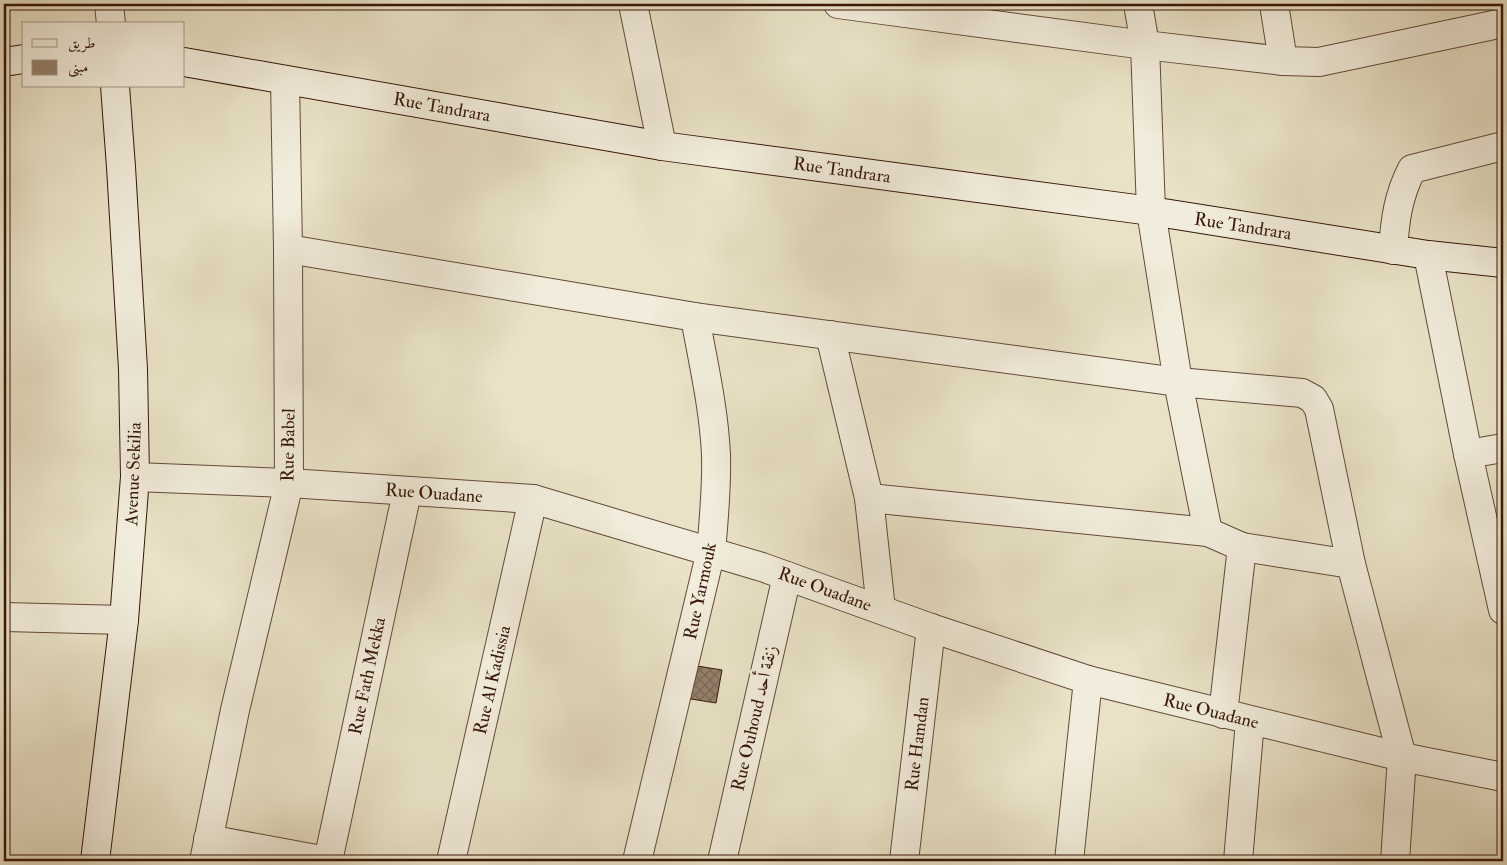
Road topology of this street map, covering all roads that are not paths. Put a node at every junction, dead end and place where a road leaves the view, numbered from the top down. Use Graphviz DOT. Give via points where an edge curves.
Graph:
graph roads {
  1 [pos="109,4"];
  2 [pos="633,4"];
  3 [pos="838,4"];
  4 [pos="1138,4"];
  5 [pos="1274,4"];
  6 [pos="111,22"];
  7 [pos="1503,23"];
  8 [pos="1145,45"];
  9 [pos="22,59"];
  10 [pos="1283,61"];
  11 [pos="4,62"];
  12 [pos="185,62"];
  13 [pos="285,80"];
  14 [pos="115,88"];
  15 [pos="662,146"];
  16 [pos="1503,146"];
  17 [pos="1151,211"];
  18 [pos="288,249"];
  19 [pos="1393,250"];
  20 [pos="1428,255"];
  21 [pos="1503,263"];
  22 [pos="695,317"];
  23 [pos="830,335"];
  24 [pos="1178,382"];
  25 [pos="1503,448"];
  26 [pos="1468,454"];
  27 [pos="135,477"];
  28 [pos="289,483"];
  29 [pos="407,492"];
  30 [pos="869,498"];
  31 [pos="533,499"];
  32 [pos="1208,532"];
  33 [pos="1242,547"];
  34 [pos="711,551"];
  35 [pos="1351,564"];
  36 [pos="788,576"];
  37 [pos="1502,597"];
  38 [pos="881,609"];
  39 [pos="4,617"];
  40 [pos="124,620"];
  41 [pos="932,628"];
  42 [pos="1088,680"];
  43 [pos="1223,714"];
  44 [pos="1250,721"];
  45 [pos="1402,757"];
  46 [pos="1503,777"];
  47 [pos="206,850"];
  48 [pos="95,861"];
  49 [pos="328,861"];
  50 [pos="451,861"];
  51 [pos="637,861"];
  52 [pos="722,861"];
  53 [pos="904,861"];
  54 [pos="1068,861"];
  55 [pos="1238,861"];
  56 [pos="1395,861"];
  1 -- 6 [label="street"];
  2 -- 15 [label="street"];
  3 -- 8 [label="street"];
  4 -- 8 [label="street"];
  5 -- 10 [label="street"];
  7 -- 10 [label="street" via="1319,62"];
  8 -- 10 [label="street"];
  8 -- 17 [label="street"];
  9 -- 11 [label="street"];
  12 -- 13 [label="street, Rue Tandrara"];
  13 -- 15 [label="street, Rue Tandrara"];
  13 -- 18 [label="street, Rue Babel"];
  14 -- 27 [label="street, Avenue Sekilia" via="133,369"];
  15 -- 17 [label="street, Rue Tandrara"];
  16 -- 19 [label="street" via="1412,169 1404,183 1396,212"];
  17 -- 19 [label="street, Rue Tandrara"];
  17 -- 24 [label="street"];
  18 -- 22 [label="street"];
  18 -- 28 [label="street, Rue Babel"];
  19 -- 20 [label="street, Rue Tandrara"];
  20 -- 21 [label="street, Rue Tandrara"];
  20 -- 26 [label="street"];
  22 -- 23 [label="street"];
  22 -- 34 [label="street, Rue Yarmouk" via="716,454"];
  23 -- 24 [label="street"];
  23 -- 30 [label="street"];
  24 -- 32 [label="street"];
  24 -- 35 [label="street" via="1302,393 1313,399 1319,409"];
  25 -- 26 [label="street"];
  26 -- 37 [label="street"];
  27 -- 28 [label="street, Rue Ouadane"];
  27 -- 40 [label="street, Avenue Sekilia"];
  28 -- 29 [label="street, Rue Ouadane"];
  28 -- 47 [label="street, Rue Babel" via="235,710"];
  29 -- 31 [label="street, Rue Ouadane"];
  29 -- 49 [label="street, Rue Fath Mekka"];
  30 -- 32 [label="street"];
  30 -- 38 [label="street"];
  31 -- 34 [label="street, Rue Ouadane"];
  31 -- 50 [label="street, Rue Al Kadissia"];
  32 -- 33 [label="street"];
  33 -- 35 [label="street"];
  33 -- 43 [label="street"];
  34 -- 36 [label="street, Rue Ouadane"];
  34 -- 51 [label="street, Rue Yarmouk"];
  35 -- 45 [label="street"];
  36 -- 38 [label="street, Rue Ouadane"];
  36 -- 52 [label="street, Rue Ouhoud زنقة أحد"];
  38 -- 41 [label="street, Rue Ouadane"];
  39 -- 40 [label="street"];
  40 -- 48 [label="street, Avenue Sekilia"];
  41 -- 42 [label="street, Rue Ouadane"];
  41 -- 53 [label="street, Rue Hamdan"];
  42 -- 43 [label="street, Rue Ouadane"];
  42 -- 54 [label="street"];
  43 -- 44 [label="street, Rue Ouadane"];
  44 -- 45 [label="street, Rue Ouadane"];
  44 -- 55 [label="street"];
  45 -- 46 [label="street, Rue Ouadane"];
  45 -- 56 [label="street"];
  47 -- 49 [label="street"];
}
